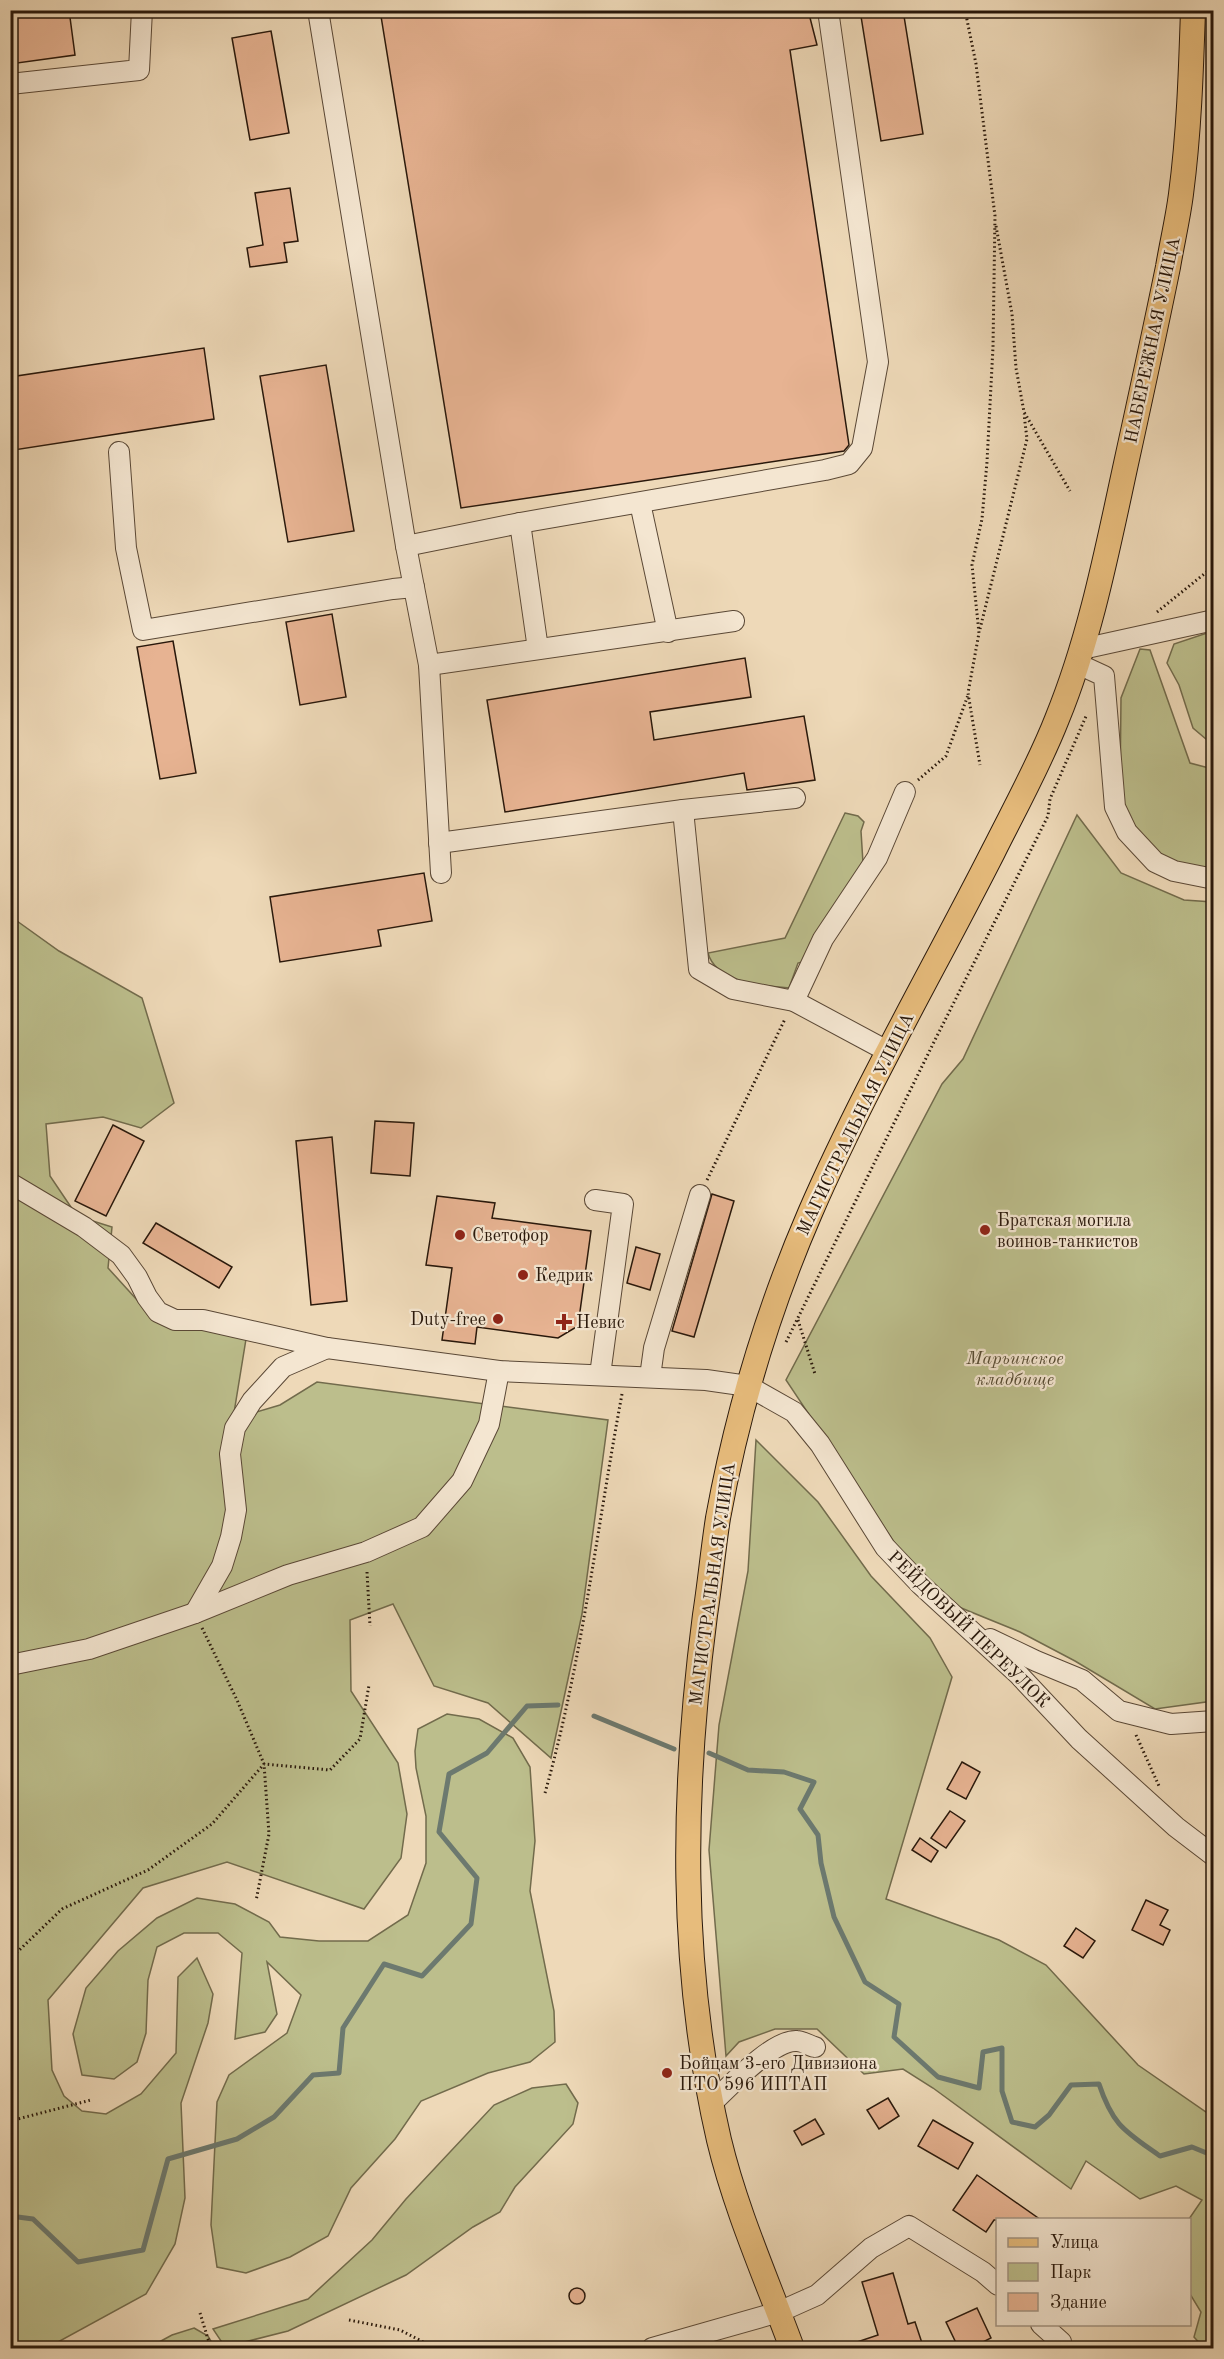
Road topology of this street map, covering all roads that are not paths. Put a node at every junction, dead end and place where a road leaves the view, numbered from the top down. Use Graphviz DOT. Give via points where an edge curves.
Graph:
graph roads {
  1 [pos="142,10"];
  2 [pos="318,10"];
  3 [pos="828,10"];
  4 [pos="1193,10"];
  5 [pos="10,84"];
  6 [pos="119,452"];
  7 [pos="640,503"];
  8 [pos="520,523"];
  9 [pos="406,546"];
  10 [pos="414,587"];
  11 [pos="1214,620"];
  12 [pos="734,621"];
  13 [pos="668,632"];
  14 [pos="538,650"];
  15 [pos="1080,656"];
  16 [pos="429,665"];
  17 [pos="905,792"];
  18 [pos="795,798"];
  19 [pos="683,810"];
  20 [pos="439,843"];
  21 [pos="441,873"];
  22 [pos="1214,879"];
  23 [pos="794,1001"];
  24 [pos="889,1052"];
  25 [pos="10,1183"];
  26 [pos="700,1195"];
  27 [pos="595,1200"];
  28 [pos="327,1348"];
  29 [pos="499,1371"];
  30 [pos="600,1375"];
  31 [pos="650,1377"];
  32 [pos="748,1386"];
  33 [pos="195,1613"];
  34 [pos="960,1620"];
  35 [pos="10,1665"];
  36 [pos="1214,1720"];
  37 [pos="1214,1856"];
  38 [pos="814,2048"];
  39 [pos="712,2103"];
  40 [pos="996,2283"];
  41 [pos="779,2312"];
  42 [pos="1042,2326"];
  43 [pos="695,2342"];
  44 [pos="652,2349"];
  45 [pos="792,2349"];
  46 [pos="1060,2349"];
  1 -- 5 [label="street" via="139,70"];
  2 -- 9 [label="street"];
  3 -- 7 [label="street" via="878,362 862,448 849,464"];
  4 -- 15 [label="main road, НАБЕРЕЖНАЯ УЛИЦА" via="1180,201 1157,324"];
  6 -- 10 [label="street" via="126,548 144,630"];
  7 -- 8 [label="street"];
  7 -- 13 [label="street"];
  8 -- 9 [label="street"];
  8 -- 14 [label="street"];
  9 -- 10 [label="street"];
  10 -- 16 [label="street"];
  11 -- 15 [label="street"];
  12 -- 13 [label="street"];
  13 -- 14 [label="street"];
  14 -- 16 [label="street"];
  15 -- 22 [label="street" via="1104,676 1115,807 1127,832 1155,862 1174,871"];
  15 -- 24 [label="main road, МАГИСТРАЛЬНАЯ УЛИЦА" via="1056,724 1033,773"];
  16 -- 20 [label="street"];
  17 -- 23 [label="street" via="877,858 823,939"];
  18 -- 19 [label="street"];
  19 -- 20 [label="street"];
  19 -- 23 [label="street" via="699,969 733,989"];
  20 -- 21 [label="street"];
  23 -- 24 [label="street"];
  24 -- 32 [label="main road, МАГИСТРАЛЬНАЯ УЛИЦА" via="791,1257"];
  25 -- 28 [label="street" via="84,1227 121,1255 158,1312 175,1320 203,1320"];
  26 -- 31 [label="street" via="654,1348"];
  27 -- 30 [label="street" via="623,1204"];
  28 -- 29 [label="street"];
  28 -- 33 [label="street" via="283,1367 252,1401 235,1428 230,1454 236,1510 231,1537 222,1566"];
  29 -- 30 [label="street"];
  29 -- 33 [label="street" via="489,1424 462,1481 422,1527 366,1552 288,1575"];
  30 -- 31 [label="street"];
  31 -- 32 [label="street"];
  32 -- 34 [label="street, РЕЙДОВЫЙ ПЕРЕУЛОК" via="794,1412 820,1444 885,1547"];
  32 -- 39 [label="main road, МАГИСТРАЛЬНАЯ УЛИЦА" via="718,1522 690,1760 690,1938 695,2000"];
  33 -- 35 [label="street" via="89,1649"];
  34 -- 36 [label="street" via="999,1645 1082,1680 1119,1711 1171,1724"];
  34 -- 37 [label="street, РЕЙДОВЫЙ ПЕРЕУЛОК" via="1079,1739"];
  38 -- 39 [label="street" via="797,2041 777,2047 745,2070"];
  39 -- 41 [label="main road, МАГИСТРАЛЬНАЯ УЛИЦА" via="733,2190"];
  40 -- 41 [label="street" via="909,2226 871,2248 817,2295"];
  41 -- 43 [label="street"];
  41 -- 45 [label="main road, МАГИСТРАЛЬНАЯ УЛИЦА"];
  42 -- 46 [label="street" via="1061,2342"];
  43 -- 44 [label="street"];
}
